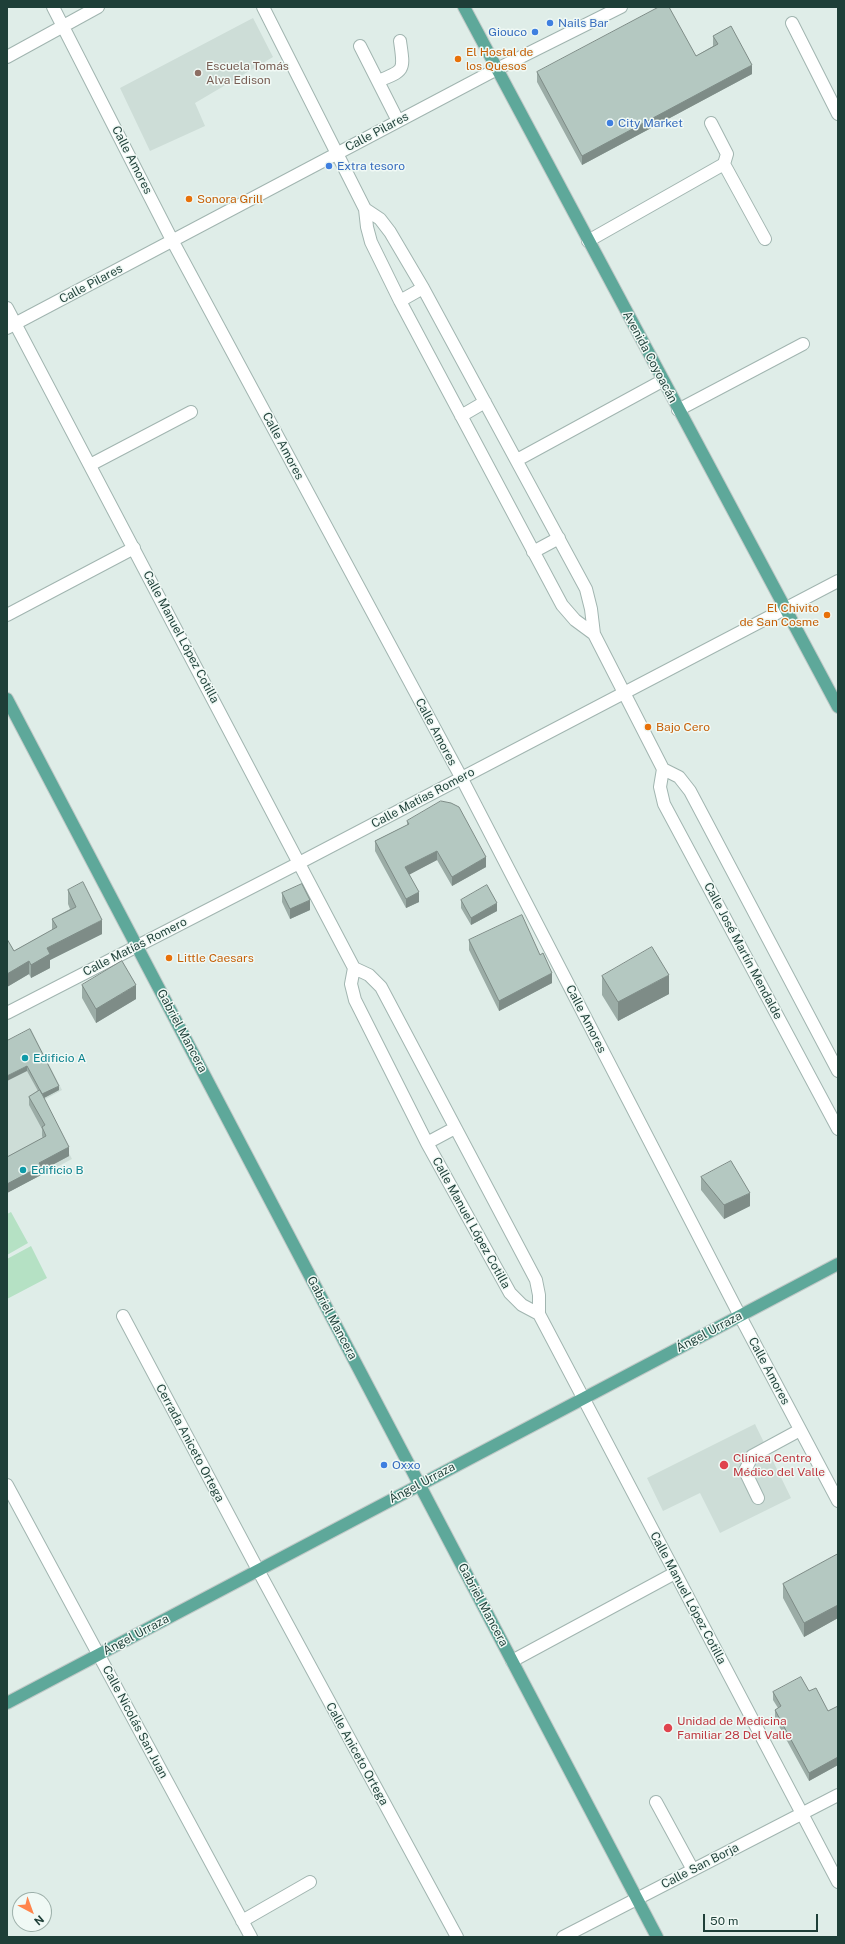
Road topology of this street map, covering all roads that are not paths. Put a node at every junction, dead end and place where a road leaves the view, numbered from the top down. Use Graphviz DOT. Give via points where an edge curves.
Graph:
graph roads {
  1 [pos="53,7"];
  2 [pos="98,7"];
  3 [pos="263,7"];
  4 [pos="464,7"];
  5 [pos="621,7"];
  6 [pos="792,23"];
  7 [pos="63,26"];
  8 [pos="400,41"];
  9 [pos="360,46"];
  10 [pos="7,56"];
  11 [pos="497,69"];
  12 [pos="378,81"];
  13 [pos="838,114"];
  14 [pos="398,121"];
  15 [pos="710,123"];
  16 [pos="338,153"];
  17 [pos="724,164"];
  18 [pos="365,209"];
  19 [pos="765,239"];
  20 [pos="172,240"];
  21 [pos="588,241"];
  22 [pos="423,288"];
  23 [pos="400,301"];
  24 [pos="7,308"];
  25 [pos="11,326"];
  26 [pos="803,344"];
  27 [pos="662,381"];
  28 [pos="485,402"];
  29 [pos="678,410"];
  30 [pos="191,412"];
  31 [pos="461,416"];
  32 [pos="517,460"];
  33 [pos="90,465"];
  34 [pos="559,538"];
  35 [pos="134,548"];
  36 [pos="533,552"];
  37 [pos="838,581"];
  38 [pos="786,608"];
  39 [pos="7,615"];
  40 [pos="594,634"];
  41 [pos="624,693"];
  42 [pos="7,699"];
  43 [pos="838,707"];
  44 [pos="663,769"];
  45 [pos="461,777"];
  46 [pos="299,863"];
  47 [pos="138,946"];
  48 [pos="354,968"];
  49 [pos="7,1013"];
  50 [pos="838,1071"];
  51 [pos="455,1128"];
  52 [pos="838,1129"];
  53 [pos="427,1143"];
  54 [pos="838,1264"];
  55 [pos="538,1314"];
  56 [pos="123,1316"];
  57 [pos="740,1316"];
  58 [pos="583,1399"];
  59 [pos="800,1430"];
  60 [pos="420,1484"];
  61 [pos="7,1485"];
  62 [pos="758,1498"];
  63 [pos="838,1501"];
  64 [pos="258,1570"];
  65 [pos="675,1573"];
  66 [pos="98,1655"];
  67 [pos="512,1661"];
  68 [pos="7,1702"];
  69 [pos="838,1795"];
  70 [pos="656,1802"];
  71 [pos="802,1813"];
  72 [pos="693,1870"];
  73 [pos="310,1882"];
  74 [pos="838,1882"];
  75 [pos="636,1899"];
  76 [pos="242,1921"];
  77 [pos="251,1937"];
  78 [pos="457,1937"];
  79 [pos="563,1937"];
  80 [pos="657,1937"];
  1 -- 7 [label="street, Calle Amores"];
  2 -- 7 [label="street"];
  3 -- 16 [label="street"];
  4 -- 11 [label="main road, Avenida Coyoacán"];
  5 -- 11 [label="street, Calle Pilares"];
  6 -- 13 [label="street"];
  7 -- 10 [label="street"];
  7 -- 20 [label="street, Calle Amores"];
  8 -- 12 [label="street" via="403,64 401,70"];
  9 -- 12 [label="street"];
  11 -- 14 [label="street, Calle Pilares"];
  11 -- 21 [label="main road, Avenida Coyoacán"];
  12 -- 14 [label="street"];
  14 -- 16 [label="street, Calle Pilares"];
  15 -- 17 [label="street" via="727,154"];
  16 -- 18 [label="street"];
  16 -- 20 [label="street, Calle Pilares"];
  17 -- 19 [label="street"];
  17 -- 21 [label="street"];
  18 -- 22 [label="street" via="380,219 390,232"];
  18 -- 23 [label="street" via="371,242"];
  20 -- 25 [label="street, Calle Pilares"];
  20 -- 45 [label="street, Calle Amores"];
  21 -- 27 [label="main road, Avenida Coyoacán"];
  22 -- 23 [label="street"];
  22 -- 28 [label="street"];
  23 -- 31 [label="street"];
  24 -- 25 [label="street, Calle Manuel López Cotilla"];
  25 -- 33 [label="street, Calle Manuel López Cotilla"];
  26 -- 29 [label="street"];
  27 -- 29 [label="main road, Avenida Coyoacán"];
  27 -- 32 [label="street"];
  28 -- 31 [label="street"];
  28 -- 32 [label="street"];
  29 -- 38 [label="main road, Avenida Coyoacán"];
  30 -- 33 [label="street"];
  31 -- 36 [label="street"];
  32 -- 34 [label="street"];
  33 -- 35 [label="street, Calle Manuel López Cotilla"];
  34 -- 36 [label="street"];
  34 -- 40 [label="street" via="586,589"];
  35 -- 39 [label="street"];
  35 -- 46 [label="street, Calle Manuel López Cotilla"];
  36 -- 40 [label="street" via="562,605 575,620"];
  37 -- 38 [label="street, Calle Matías Romero"];
  38 -- 41 [label="street, Calle Matías Romero"];
  38 -- 43 [label="main road, Avenida Coyoacán"];
  40 -- 41 [label="street"];
  41 -- 44 [label="street"];
  41 -- 45 [label="street, Calle Matías Romero"];
  42 -- 47 [label="main road, Gabriel Mancera"];
  44 -- 50 [label="street" via="679,777 690,790"];
  44 -- 52 [label="street, Calle José Martín Mendalde" via="660,787 664,804"];
  45 -- 46 [label="street, Calle Matías Romero"];
  45 -- 57 [label="street, Calle Amores"];
  46 -- 47 [label="street, Calle Matías Romero"];
  46 -- 48 [label="street, Calle Manuel López Cotilla"];
  47 -- 49 [label="street, Calle Matías Romero"];
  47 -- 60 [label="main road, Gabriel Mancera"];
  48 -- 51 [label="street" via="368,975 381,988"];
  48 -- 53 [label="street, Calle Manuel López Cotilla" via="351,984 355,1000"];
  51 -- 53 [label="street, Calle Manuel López Cotilla"];
  51 -- 55 [label="street" via="536,1280 540,1295"];
  53 -- 55 [label="street, Calle Manuel López Cotilla" via="510,1293 522,1305"];
  54 -- 57 [label="main road, Ángel Urraza"];
  55 -- 58 [label="street, Calle Manuel López Cotilla"];
  56 -- 64 [label="street, Cerrada Aniceto Ortega"];
  57 -- 58 [label="main road, Ángel Urraza"];
  57 -- 59 [label="street, Calle Amores"];
  58 -- 60 [label="main road, Ángel Urraza"];
  58 -- 65 [label="street, Calle Manuel López Cotilla"];
  59 -- 62 [label="street" via="752,1456 745,1471"];
  59 -- 63 [label="street, Calle Amores"];
  60 -- 64 [label="main road, Ángel Urraza"];
  60 -- 67 [label="main road, Gabriel Mancera"];
  61 -- 66 [label="street, Calle Nicolás San Juan"];
  64 -- 66 [label="main road, Ángel Urraza"];
  64 -- 78 [label="street, Calle Aniceto Ortega"];
  65 -- 67 [label="street"];
  65 -- 71 [label="street, Calle Manuel López Cotilla"];
  66 -- 68 [label="main road, Ángel Urraza"];
  66 -- 76 [label="street, Calle Nicolás San Juan"];
  67 -- 75 [label="main road, Gabriel Mancera"];
  69 -- 71 [label="street, Calle San Borja"];
  70 -- 72 [label="street"];
  71 -- 72 [label="street, Calle San Borja"];
  71 -- 74 [label="street, Calle Manuel López Cotilla"];
  72 -- 75 [label="street, Calle San Borja"];
  73 -- 76 [label="street"];
  75 -- 79 [label="street, Calle San Borja"];
  75 -- 80 [label="main road, Gabriel Mancera"];
  76 -- 77 [label="street, Calle Nicolás San Juan"];
}
